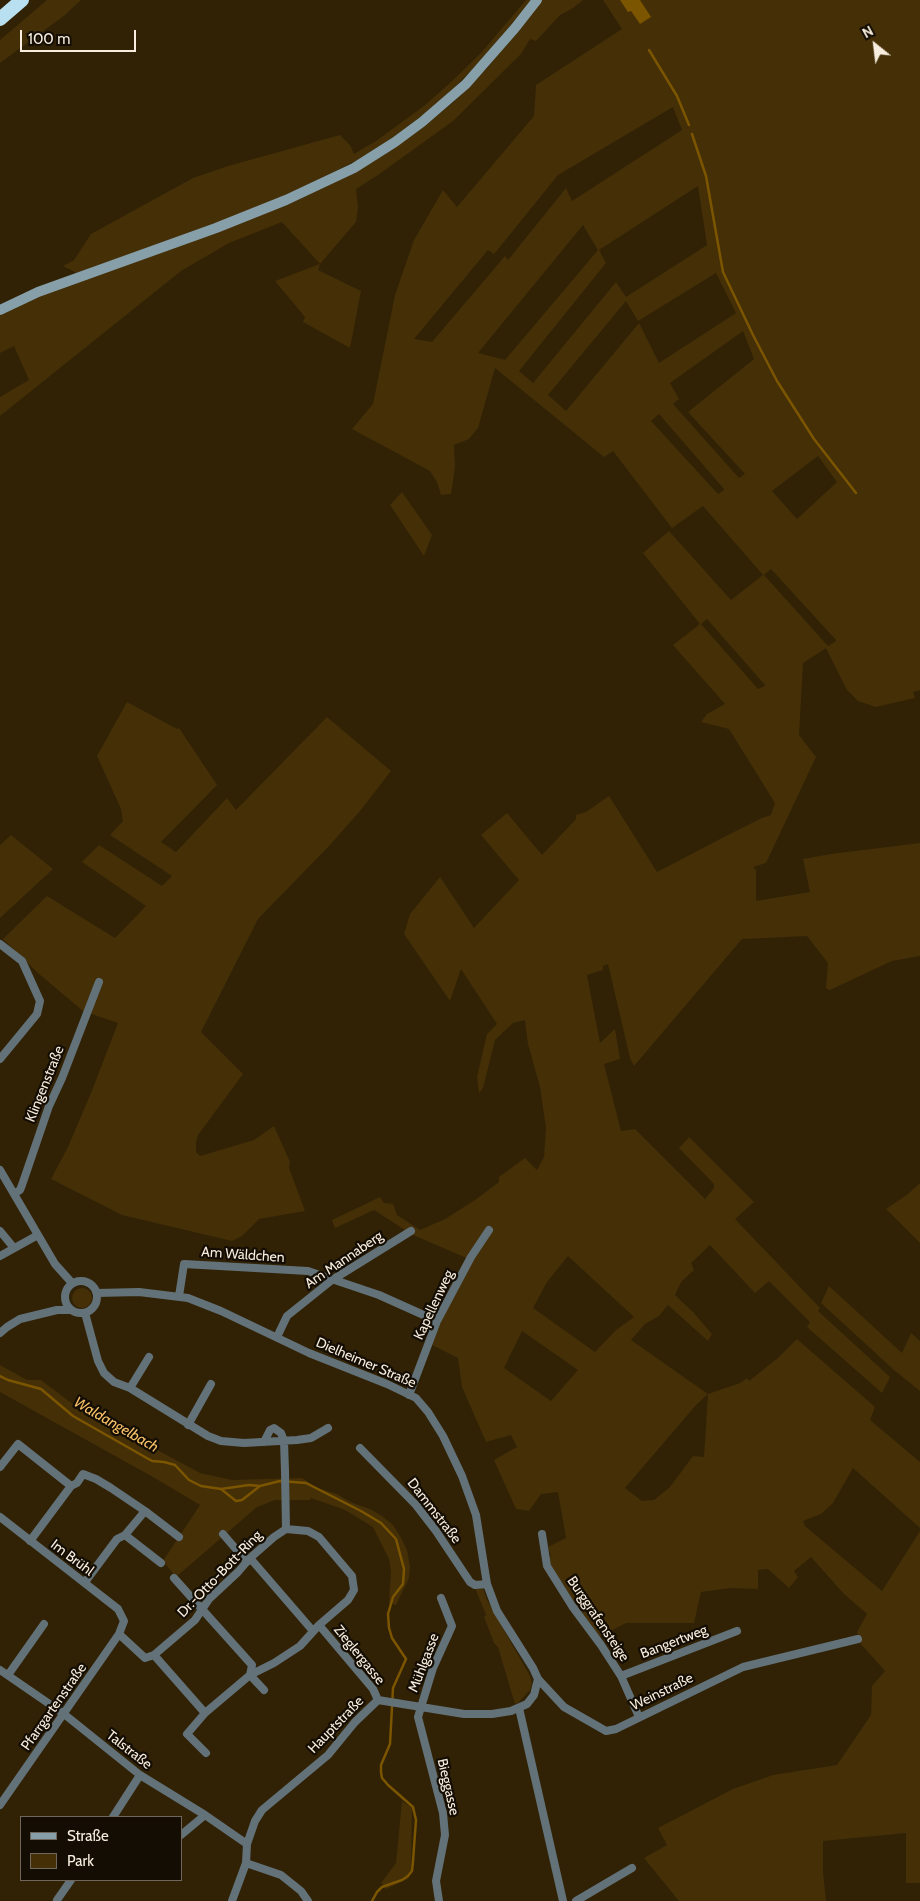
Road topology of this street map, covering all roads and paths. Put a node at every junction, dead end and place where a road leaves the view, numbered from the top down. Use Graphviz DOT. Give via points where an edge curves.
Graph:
graph roads {
  1 [pos="22,0"];
  2 [pos="537,0"];
  3 [pos="0,19"];
  4 [pos="0,310"];
  5 [pos="0,944"];
  6 [pos="99,982"];
  7 [pos="0,1059"];
  8 [pos="0,1170"];
  9 [pos="14,1194"];
  10 [pos="489,1230"];
  11 [pos="0,1231"];
  12 [pos="411,1231"];
  13 [pos="38,1235"];
  14 [pos="14,1248"];
  15 [pos="0,1256"];
  16 [pos="332,1280"];
  17 [pos="72,1283"];
  18 [pos="97,1293"];
  19 [pos="178,1296"];
  20 [pos="65,1299"];
  21 [pos="57,1310"];
  22 [pos="71,1310"];
  23 [pos="85,1313"];
  24 [pos="438,1321"];
  25 [pos="0,1333"];
  26 [pos="277,1337"];
  27 [pos="149,1357"];
  28 [pos="211,1384"];
  29 [pos="130,1388"];
  30 [pos="409,1395"];
  31 [pos="188,1425"];
  32 [pos="328,1428"];
  33 [pos="284,1441"];
  34 [pos="264,1442"];
  35 [pos="360,1448"];
  36 [pos="0,1467"];
  37 [pos="71,1486"];
  38 [pos="145,1511"];
  39 [pos="0,1517"];
  40 [pos="286,1529"];
  41 [pos="223,1534"];
  42 [pos="542,1534"];
  43 [pos="125,1535"];
  44 [pos="179,1536"];
  45 [pos="30,1541"];
  46 [pos="249,1560"];
  47 [pos="162,1563"];
  48 [pos="174,1578"];
  49 [pos="85,1582"];
  50 [pos="487,1584"];
  51 [pos="441,1598"];
  52 [pos="202,1610"];
  53 [pos="124,1621"];
  54 [pos="44,1624"];
  55 [pos="319,1625"];
  56 [pos="313,1631"];
  57 [pos="737,1632"];
  58 [pos="119,1634"];
  59 [pos="858,1639"];
  60 [pos="154,1655"];
  61 [pos="0,1670"];
  62 [pos="8,1675"];
  63 [pos="250,1675"];
  64 [pos="621,1676"];
  65 [pos="538,1679"];
  66 [pos="264,1690"];
  67 [pos="381,1700"];
  68 [pos="420,1708"];
  69 [pos="519,1708"];
  70 [pos="205,1713"];
  71 [pos="64,1714"];
  72 [pos="639,1717"];
  73 [pos="206,1754"];
  74 [pos="140,1775"];
  75 [pos="0,1805"];
  76 [pos="205,1815"];
  77 [pos="114,1816"];
  78 [pos="182,1834"];
  79 [pos="247,1844"];
  80 [pos="246,1863"];
  81 [pos="632,1868"];
  82 [pos="70,1881"];
  83 [pos="57,1900"];
  84 [pos="232,1901"];
  85 [pos="308,1901"];
  86 [pos="438,1901"];
  87 [pos="563,1901"];
  88 [pos="576,1901"];
  1 -- 3 [label="highway"];
  2 -- 4 [label="street" via="466,84 402,137 354,168 269,207 38,292"];
  5 -- 7 [label="street" via="22,962 40,1001 37,1014"];
  6 -- 9 [label="street, Klingenstraße" via="46,1114 20,1190"];
  8 -- 9 [label="street"];
  9 -- 13 [label="street"];
  10 -- 24 [label="street, Kapellenweg" via="471,1257"];
  11 -- 14 [label="street"];
  12 -- 16 [label="street, Am Mannaberg"];
  13 -- 14 [label="street"];
  13 -- 17 [label="street" via="55,1264"];
  14 -- 15 [label="street"];
  16 -- 19 [label="street, Am Wäldchen" via="308,1271 184,1264"];
  16 -- 24 [label="street" via="379,1295"];
  16 -- 26 [label="street, Am Mannaberg" via="287,1316"];
  17 -- 18 [label="street" via="84,1281"];
  17 -- 20 [label="street" via="66,1290"];
  18 -- 19 [label="street, Dielheimer Straße" via="139,1292"];
  18 -- 23 [label="street" via="97,1302"];
  19 -- 26 [label="street, Dielheimer Straße"];
  20 -- 21 [label="street"];
  20 -- 22 [label="street"];
  21 -- 22 [label="street"];
  21 -- 25 [label="street" via="20,1319"];
  22 -- 23 [label="street"];
  23 -- 29 [label="street" via="95,1354 104,1372 114,1382"];
  24 -- 30 [label="street, Kapellenweg"];
  26 -- 30 [label="street, Dielheimer Straße"];
  27 -- 29 [label="street"];
  28 -- 31 [label="street"];
  29 -- 31 [label="street"];
  30 -- 50 [label="street, Dielheimer Straße" via="428,1412 462,1476 476,1515"];
  31 -- 34 [label="street" via="221,1441"];
  32 -- 33 [label="street" via="311,1438"];
  33 -- 34 [label="street"];
  33 -- 34 [label="street" via="274,1428"];
  33 -- 40 [label="street"];
  35 -- 50 [label="street, Dammstraße" via="416,1505 470,1582"];
  36 -- 37 [label="street" via="18,1444"];
  37 -- 38 [label="street" via="83,1474"];
  37 -- 45 [label="street"];
  38 -- 43 [label="street"];
  38 -- 44 [label="street"];
  39 -- 45 [label="street, Im Brühl"];
  40 -- 46 [label="street, Dr.-Otto-Bott-Ring"];
  40 -- 55 [label="street" via="308,1531 319,1537 352,1576 352,1596"];
  41 -- 46 [label="street"];
  42 -- 64 [label="street, Burggrafensteige" via="547,1566"];
  43 -- 47 [label="street"];
  43 -- 49 [label="street" via="117,1539"];
  45 -- 49 [label="street, Im Brühl"];
  46 -- 52 [label="street, Dr.-Otto-Bott-Ring"];
  46 -- 56 [label="street"];
  48 -- 52 [label="street"];
  49 -- 53 [label="street, Im Brühl" via="118,1609"];
  50 -- 65 [label="street, Dielheimer Straße" via="497,1611"];
  51 -- 68 [label="street, Mühlgasse" via="452,1626"];
  52 -- 60 [label="street, Dr.-Otto-Bott-Ring" via="195,1620"];
  52 -- 63 [label="street" via="252,1665"];
  53 -- 58 [label="street, Pfarrgartenstraße"];
  54 -- 62 [label="street"];
  55 -- 56 [label="street"];
  55 -- 67 [label="street, Zieglergasse"];
  56 -- 63 [label="street" via="300,1646"];
  57 -- 64 [label="street, Bangertweg"];
  58 -- 60 [label="street" via="145,1658"];
  58 -- 71 [label="street, Pfarrgartenstraße"];
  59 -- 72 [label="street, Weinstraße" via="743,1667"];
  60 -- 70 [label="street"];
  61 -- 62 [label="street, Talstraße"];
  62 -- 71 [label="street, Talstraße"];
  63 -- 66 [label="street"];
  63 -- 70 [label="street"];
  64 -- 72 [label="street, Burggrafensteige"];
  65 -- 69 [label="street" via="531,1700"];
  65 -- 72 [label="street, Weinstraße" via="564,1706 606,1730 616,1729"];
  67 -- 68 [label="street, Hauptstraße"];
  67 -- 79 [label="street, Hauptstraße" via="355,1722 328,1755 262,1810"];
  68 -- 69 [label="street, Hauptstraße" via="464,1714 489,1714"];
  68 -- 86 [label="street, Bieggasse" via="418,1717 444,1820 445,1835 436,1881"];
  69 -- 87 [label="street"];
  70 -- 73 [label="street" via="187,1734"];
  71 -- 74 [label="street, Talstraße"];
  71 -- 75 [label="street, Pfarrgartenstraße"];
  74 -- 76 [label="street, Talstraße"];
  74 -- 77 [label="street"];
  76 -- 78 [label="street"];
  76 -- 79 [label="street, Talstraße"];
  79 -- 80 [label="street, Hauptstraße"];
  80 -- 84 [label="street, Hauptstraße"];
  80 -- 85 [label="street" via="282,1875 302,1891"];
  81 -- 88 [label="street"];
  82 -- 83 [label="street"];
}
